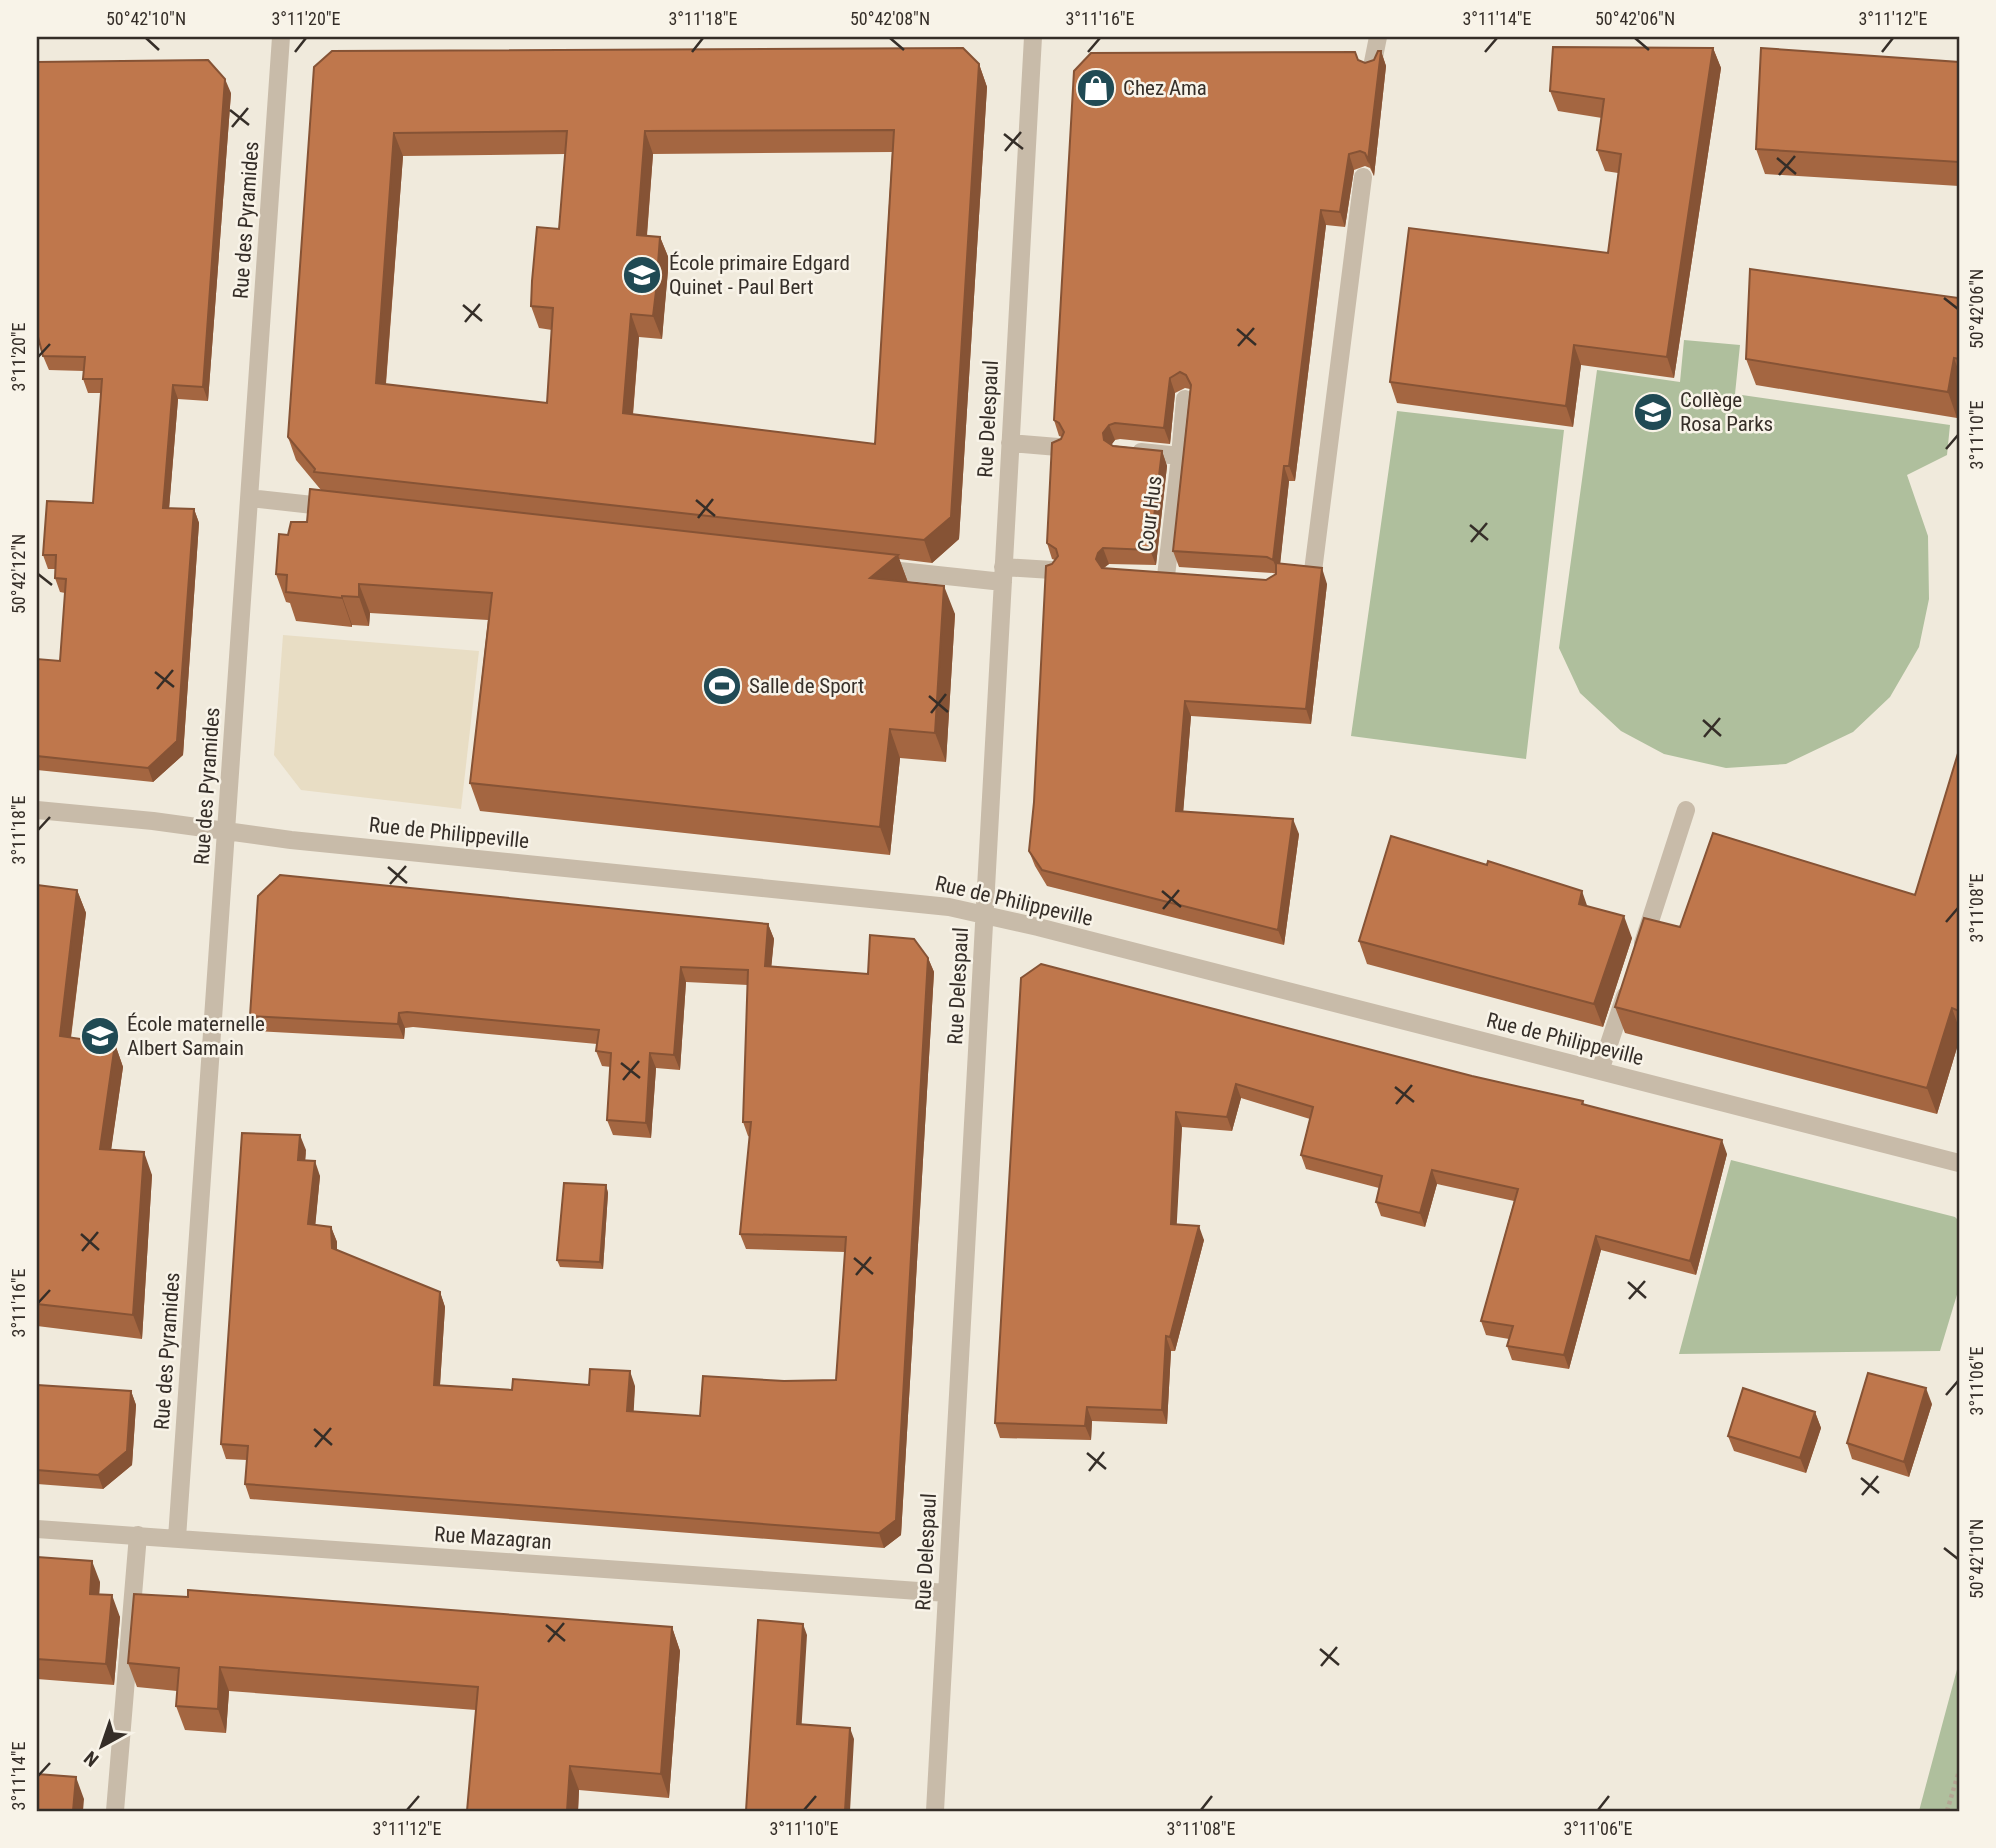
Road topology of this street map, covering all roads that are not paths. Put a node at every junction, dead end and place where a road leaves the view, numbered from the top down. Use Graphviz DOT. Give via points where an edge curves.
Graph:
graph roads {
  1 [pos="281,37"];
  2 [pos="1033,37"];
  3 [pos="1378,37"];
  4 [pos="1372,67"];
  5 [pos="1363,177"];
  6 [pos="1185,399"];
  7 [pos="1010,443"];
  8 [pos="1058,447"];
  9 [pos="1120,450"];
  10 [pos="1180,456"];
  11 [pos="250,498"];
  12 [pos="349,509"];
  13 [pos="863,567"];
  14 [pos="1052,570"];
  15 [pos="1312,571"];
  16 [pos="1003,575"];
  17 [pos="1144,575"];
  18 [pos="37,810"];
  19 [pos="1686,810"];
  20 [pos="227,831"];
  21 [pos="985,915"];
  22 [pos="1600,1071"];
  23 [pos="1959,1163"];
  24 [pos="37,1528"];
  25 [pos="138,1535"];
  26 [pos="177,1538"];
  27 [pos="947,1593"];
  28 [pos="115,1811"];
  29 [pos="935,1811"];
  1 -- 11 [label="street, Rue des Pyramides"];
  2 -- 7 [label="street, Rue Delespaul"];
  3 -- 4 [label="street"];
  5 -- 15 [label="street"];
  6 -- 10 [label="street, Cour Hus"];
  7 -- 8 [label="street"];
  7 -- 16 [label="street, Rue Delespaul"];
  9 -- 10 [label="street, Cour Hus"];
  10 -- 17 [label="street, Cour Hus" via="1172,577"];
  11 -- 12 [label="street"];
  11 -- 20 [label="street, Rue des Pyramides"];
  13 -- 16 [label="street"];
  14 -- 16 [label="street"];
  16 -- 21 [label="street, Rue Delespaul"];
  18 -- 20 [label="street, Rue de Philippeville"];
  19 -- 22 [label="street"];
  20 -- 21 [label="street, Rue de Philippeville" via="939,905"];
  20 -- 26 [label="street, Rue des Pyramides"];
  21 -- 22 [label="street, Rue de Philippeville"];
  21 -- 27 [label="street, Rue Delespaul"];
  22 -- 23 [label="street, Rue de Philippeville"];
  24 -- 25 [label="street, Rue Mazagran"];
  25 -- 26 [label="street, Rue Mazagran"];
  25 -- 28 [label="street"];
  26 -- 27 [label="street, Rue Mazagran"];
  27 -- 29 [label="street, Rue Delespaul"];
}
